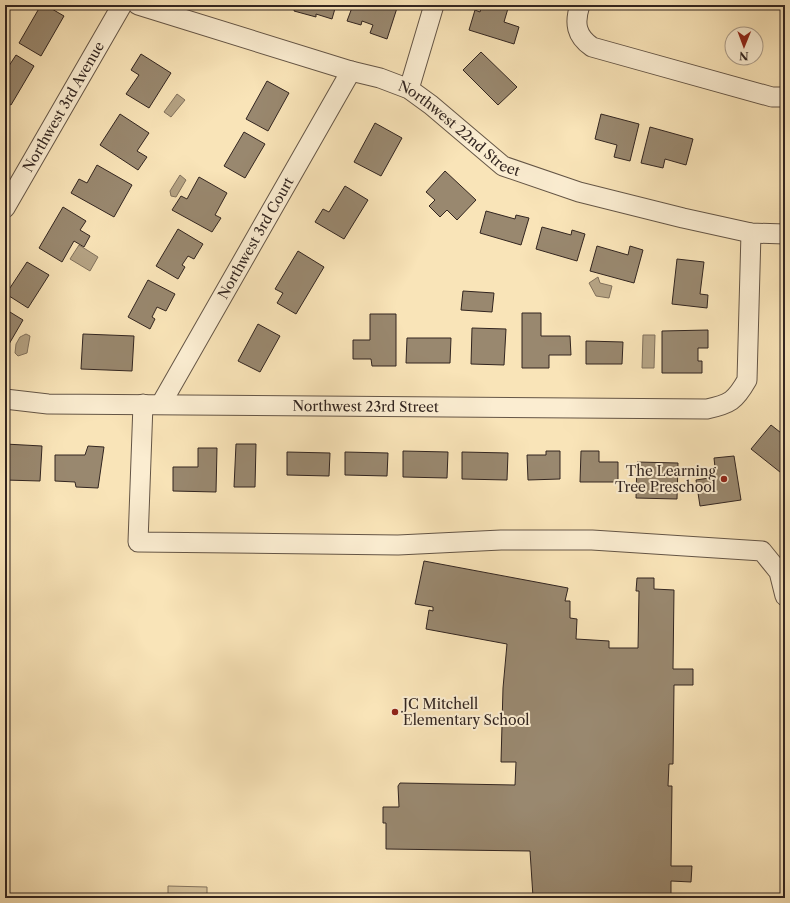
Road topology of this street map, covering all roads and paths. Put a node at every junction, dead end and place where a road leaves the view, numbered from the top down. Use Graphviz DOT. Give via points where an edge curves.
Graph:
graph roads {
  1 [pos="122,5"];
  2 [pos="138,5"];
  3 [pos="434,5"];
  4 [pos="580,5"];
  5 [pos="351,71"];
  6 [pos="409,88"];
  7 [pos="785,97"];
  8 [pos="5,208"];
  9 [pos="751,233"];
  10 [pos="785,234"];
  11 [pos="5,399"];
  12 [pos="152,404"];
  13 [pos="785,596"];
  1 -- 8 [label="street, Northwest 3rd Avenue"];
  2 -- 5 [label="street, Northwest 22nd Street"];
  3 -- 6 [label="street"];
  4 -- 7 [label="street" via="576,16 578,30 584,41 592,47 772,97"];
  5 -- 6 [label="street, Northwest 22nd Street"];
  5 -- 12 [label="street, Northwest 3rd Court"];
  6 -- 9 [label="street, Northwest 22nd Street" via="503,166 579,192"];
  9 -- 10 [label="street, Northwest 22nd Street"];
  9 -- 12 [label="street, Northwest 23rd Street" via="748,380 739,395 726,405 707,409"];
  11 -- 12 [label="street, Northwest 23rd Street" via="48,404"];
  12 -- 13 [label="street" via="138,542 398,545 501,540 592,540 762,551 779,572"];
}
